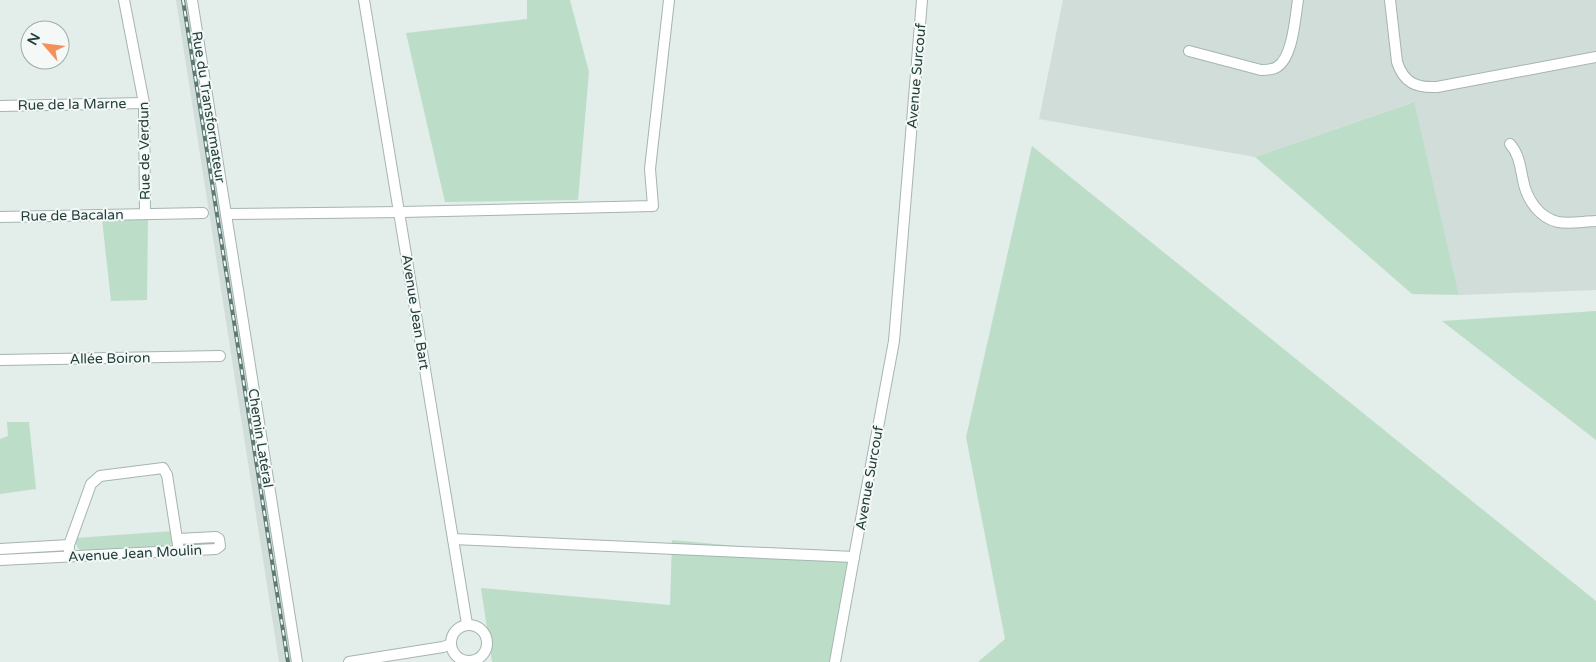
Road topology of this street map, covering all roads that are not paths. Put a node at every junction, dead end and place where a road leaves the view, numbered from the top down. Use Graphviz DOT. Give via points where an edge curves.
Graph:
graph roads {
  1 [pos="124,0"];
  2 [pos="192,0"];
  3 [pos="364,0"];
  4 [pos="669,0"];
  5 [pos="922,0"];
  6 [pos="1298,0"];
  7 [pos="1390,0"];
  8 [pos="1189,51"];
  9 [pos="1596,57"];
  10 [pos="144,103"];
  11 [pos="0,106"];
  12 [pos="1510,144"];
  13 [pos="399,212"];
  14 [pos="203,213"];
  15 [pos="145,214"];
  16 [pos="226,214"];
  17 [pos="0,217"];
  18 [pos="1596,221"];
  19 [pos="220,356"];
  20 [pos="0,360"];
  21 [pos="178,539"];
  22 [pos="453,539"];
  23 [pos="69,545"];
  24 [pos="0,549"];
  25 [pos="178,551"];
  26 [pos="69,556"];
  27 [pos="854,557"];
  28 [pos="0,560"];
  29 [pos="467,624"];
  30 [pos="451,644"];
  31 [pos="475,661"];
  32 [pos="297,662"];
  33 [pos="349,662"];
  34 [pos="835,662"];
  1 -- 10 [label="street, Rue de Verdun"];
  2 -- 16 [label="street, Rue du Transformateur"];
  3 -- 13 [label="street, Avenue Jean Bart"];
  4 -- 13 [label="street" via="650,169 653,206"];
  5 -- 27 [label="street, Avenue Surcouf" via="894,341"];
  6 -- 8 [label="street" via="1288,51 1284,60 1272,70"];
  7 -- 9 [label="street" via="1400,72 1418,86 1437,87"];
  10 -- 11 [label="street, Rue de la Marne"];
  10 -- 15 [label="street, Rue de Verdun"];
  12 -- 18 [label="street" via="1518,154 1525,193 1542,216 1553,222"];
  13 -- 16 [label="street"];
  13 -- 22 [label="street, Avenue Jean Bart"];
  14 -- 15 [label="street, Rue de Bacalan"];
  15 -- 17 [label="street, Rue de Bacalan"];
  16 -- 32 [label="street, Chemin Latéral"];
  19 -- 20 [label="street, Allée Boiron"];
  21 -- 23 [label="street" via="167,474 163,468 95,479"];
  21 -- 25 [label="street"];
  21 -- 25 [label="street, Avenue Jean Moulin" via="216,537 220,546 216,549"];
  22 -- 27 [label="street"];
  22 -- 29 [label="street, Avenue Jean Bart"];
  23 -- 24 [label="street"];
  23 -- 26 [label="street"];
  25 -- 26 [label="street, Avenue Jean Moulin"];
  26 -- 28 [label="street, Avenue Jean Moulin"];
  27 -- 34 [label="street, Avenue Surcouf"];
  29 -- 30 [label="street" via="453,633"];
  29 -- 31 [label="street" via="478,626 486,635 485,653"];
  30 -- 31 [label="street" via="459,658"];
  30 -- 33 [label="street"];
}
